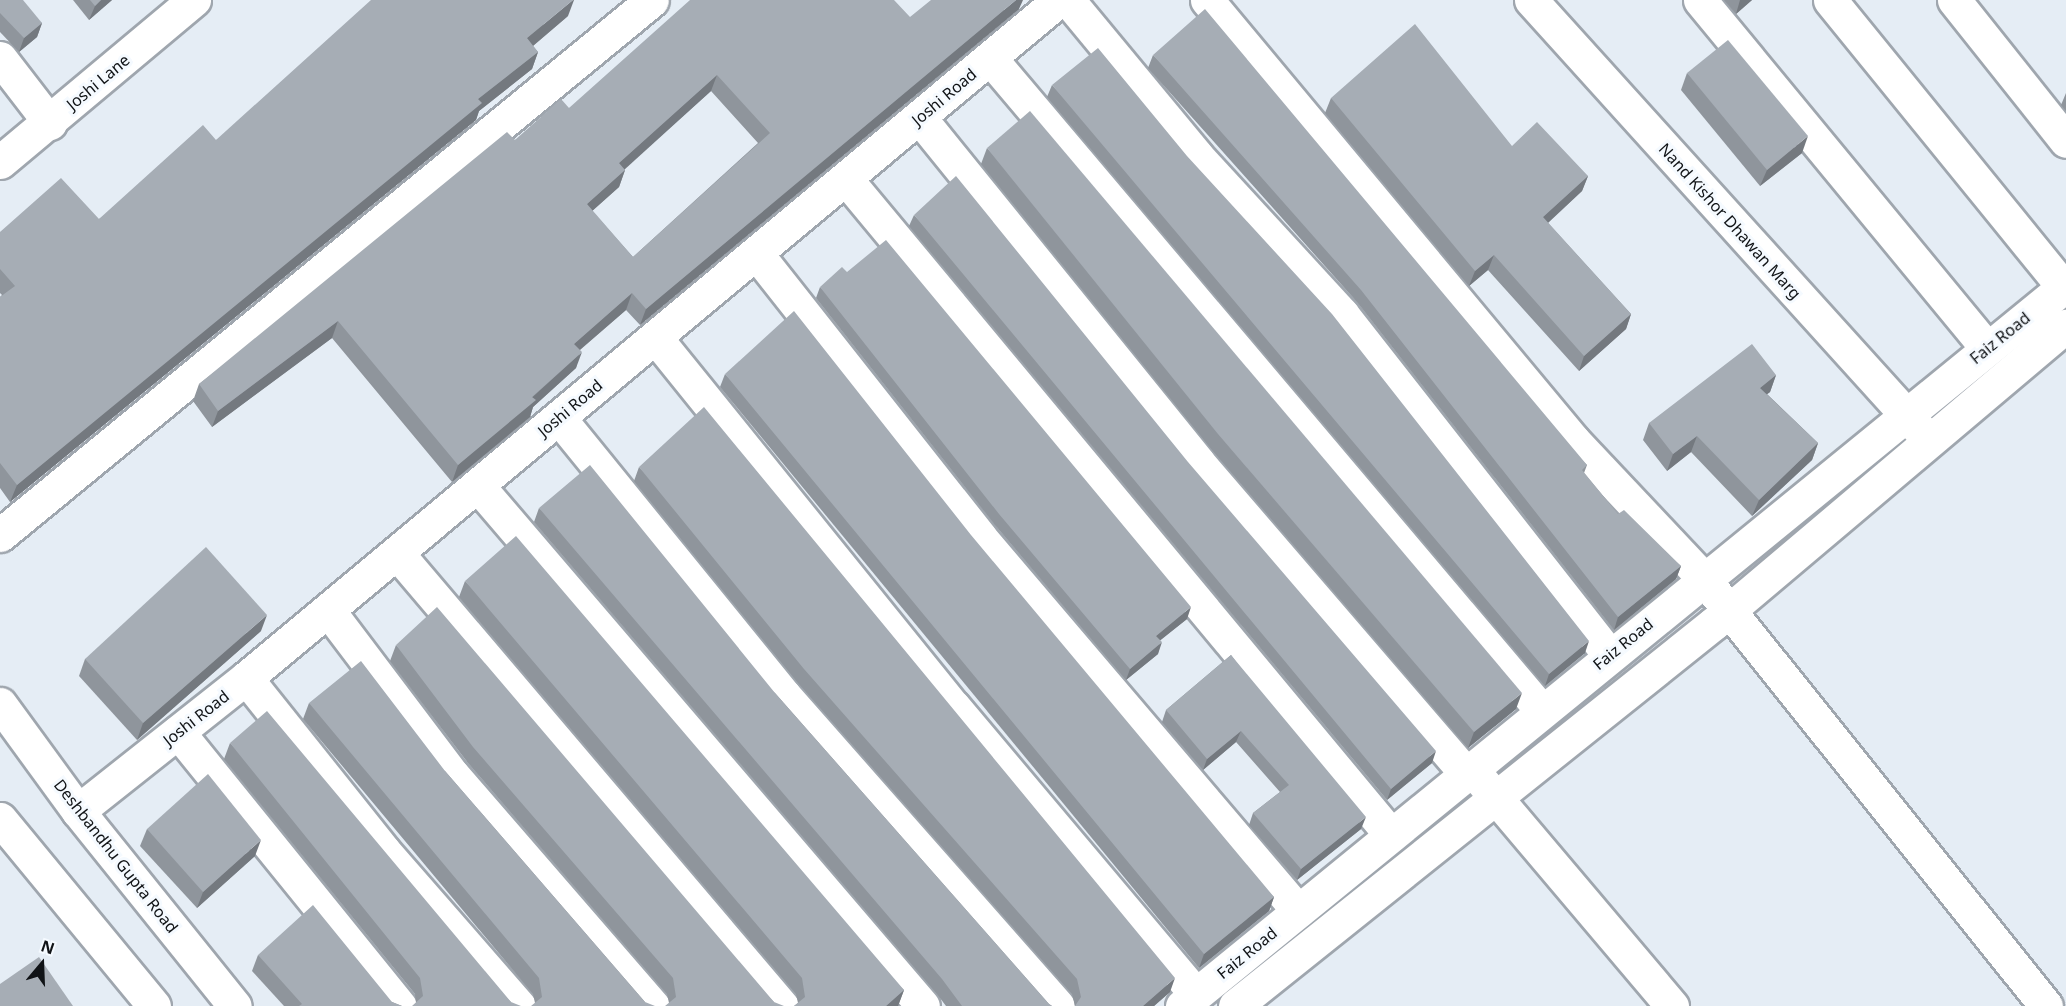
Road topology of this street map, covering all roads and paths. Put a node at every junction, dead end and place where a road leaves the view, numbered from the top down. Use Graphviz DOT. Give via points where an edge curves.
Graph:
graph roads {
  1 [pos="194,0"];
  2 [pos="652,0"];
  3 [pos="1059,0"];
  4 [pos="1068,0"];
  5 [pos="1207,0"];
  6 [pos="1531,0"];
  7 [pos="1700,0"];
  8 [pos="1830,0"];
  9 [pos="1954,0"];
  10 [pos="0,58"];
  11 [pos="990,58"];
  12 [pos="919,117"];
  13 [pos="50,123"];
  14 [pos="2066,141"];
  15 [pos="0,162"];
  16 [pos="846,178"];
  17 [pos="756,253"];
  18 [pos="2065,286"];
  19 [pos="2066,327"];
  20 [pos="655,337"];
  21 [pos="1987,348"];
  22 [pos="1904,415"];
  23 [pos="559,418"];
  24 [pos="1930,439"];
  25 [pos="478,486"];
  26 [pos="0,535"];
  27 [pos="397,553"];
  28 [pos="1704,579"];
  29 [pos="328,610"];
  30 [pos="1729,611"];
  31 [pos="1610,654"];
  32 [pos="246,678"];
  33 [pos="0,704"];
  34 [pos="1542,711"];
  35 [pos="178,732"];
  36 [pos="1469,772"];
  37 [pos="1495,796"];
  38 [pos="78,811"];
  39 [pos="4,833"];
  40 [pos="1391,835"];
  41 [pos="1298,911"];
  42 [pos="1189,1000"];
  43 [pos="154,1006"];
  44 [pos="235,1006"];
  45 [pos="400,1006"];
  46 [pos="519,1006"];
  47 [pos="653,1006"];
  48 [pos="782,1006"];
  49 [pos="923,1006"];
  50 [pos="1058,1006"];
  51 [pos="1235,1006"];
  52 [pos="1672,1006"];
  53 [pos="2046,1006"];
  1 -- 13 [label="street, Joshi Lane"];
  2 -- 26 [label="street"];
  3 -- 11 [label="street, Joshi Road"];
  4 -- 31 [label="street" via="1196,155 1342,314"];
  5 -- 28 [label="street" via="1574,441"];
  6 -- 22 [label="street, Nand Kishor Dhawan Marg"];
  7 -- 21 [label="street"];
  8 -- 18 [label="street"];
  9 -- 14 [label="street"];
  10 -- 13 [label="street"];
  11 -- 12 [label="street, Joshi Road"];
  11 -- 34 [label="street"];
  12 -- 16 [label="street, Joshi Road"];
  12 -- 36 [label="street" via="1197,462"];
  13 -- 15 [label="street, Joshi Lane"];
  16 -- 17 [label="street, Joshi Road"];
  16 -- 40 [label="street"];
  17 -- 20 [label="street, Joshi Road"];
  17 -- 41 [label="street" via="980,537"];
  18 -- 21 [label="street, Faiz Road"];
  19 -- 24 [label="street"];
  20 -- 23 [label="street, Joshi Road"];
  20 -- 42 [label="street"];
  21 -- 22 [label="street, Faiz Road"];
  22 -- 24 [label="street, Nand Kishor Dhawan Marg"];
  22 -- 28 [label="street, Faiz Road"];
  23 -- 25 [label="street, Joshi Road"];
  23 -- 50 [label="street" via="784,695"];
  24 -- 30 [label="street"];
  25 -- 27 [label="street, Joshi Road"];
  25 -- 49 [label="street"];
  27 -- 29 [label="street, Joshi Road"];
  27 -- 48 [label="street"];
  28 -- 30 [label="street"];
  28 -- 31 [label="street, Faiz Road"];
  29 -- 32 [label="street, Joshi Road"];
  29 -- 47 [label="street" via="453,775"];
  30 -- 37 [label="street"];
  30 -- 53 [label="street"];
  31 -- 34 [label="street, Faiz Road"];
  32 -- 35 [label="street, Joshi Road"];
  32 -- 46 [label="street" via="384,850"];
  33 -- 38 [label="street, Deshbandhu Gupta Road"];
  34 -- 36 [label="street, Faiz Road"];
  35 -- 38 [label="street, Joshi Road"];
  35 -- 45 [label="street"];
  36 -- 37 [label="street"];
  36 -- 40 [label="street, Faiz Road"];
  37 -- 51 [label="street"];
  37 -- 52 [label="street"];
  38 -- 44 [label="street, Deshbandhu Gupta Road"];
  39 -- 43 [label="street"];
  40 -- 41 [label="street, Faiz Road"];
  41 -- 42 [label="street, Faiz Road"];
}
